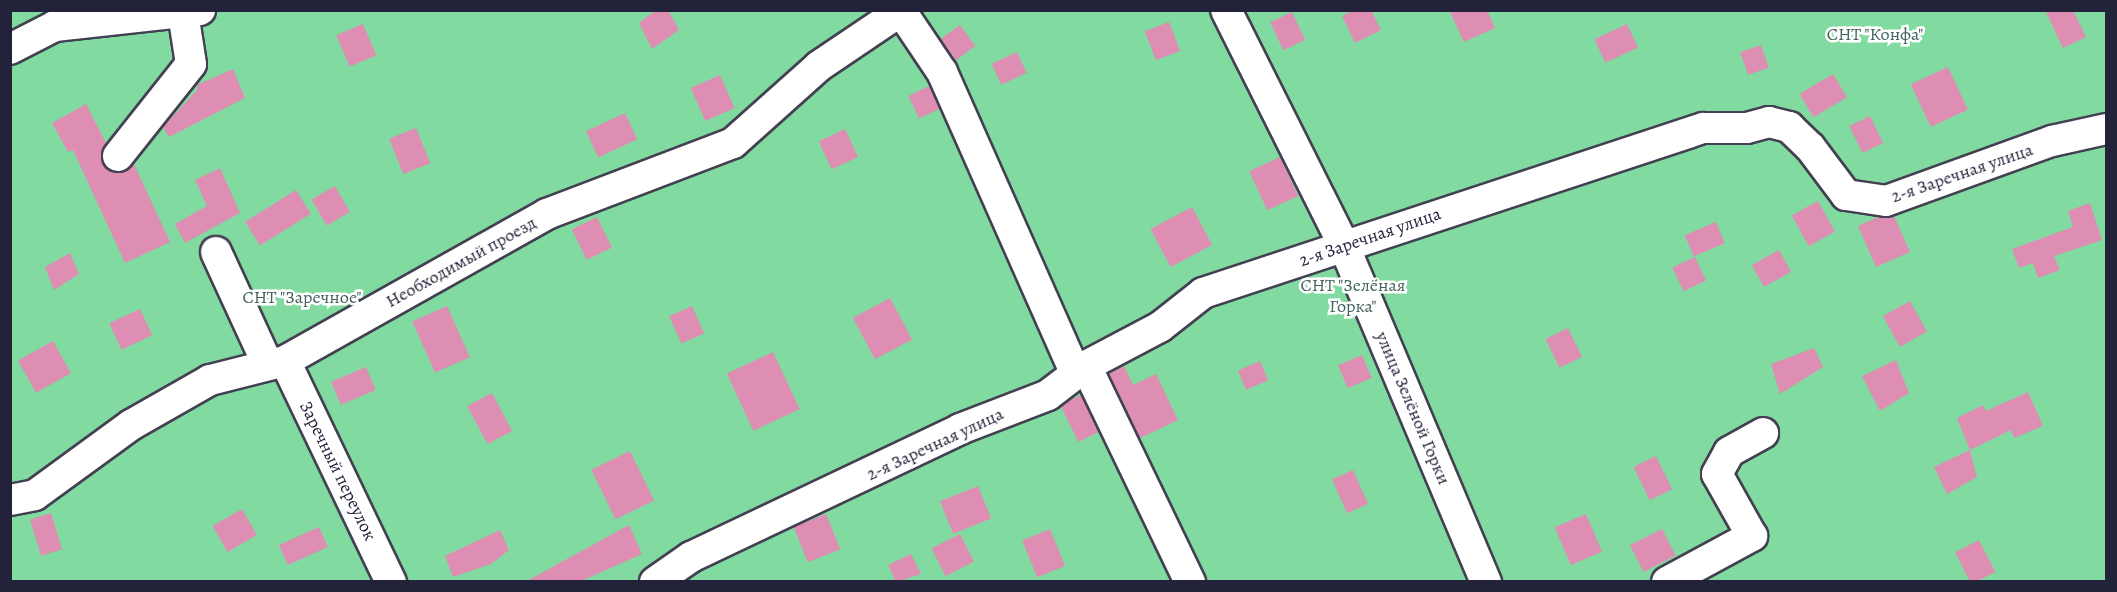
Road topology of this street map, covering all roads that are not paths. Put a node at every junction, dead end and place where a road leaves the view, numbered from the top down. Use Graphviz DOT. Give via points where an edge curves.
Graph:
graph roads {
  1 [pos="1226,10"];
  2 [pos="901,11"];
  3 [pos="191,12"];
  4 [pos="10,49"];
  5 [pos="2106,129"];
  6 [pos="118,156"];
  7 [pos="1344,246"];
  8 [pos="216,252"];
  9 [pos="276,363"];
  10 [pos="1081,370"];
  11 [pos="1763,433"];
  12 [pos="10,500"];
  13 [pos="391,582"];
  14 [pos="654,582"];
  15 [pos="1190,582"];
  16 [pos="1486,582"];
  17 [pos="1667,582"];
  1 -- 7 [label="street, улица Зелёной Горки"];
  2 -- 9 [label="street, Необходимый проезд" via="819,66 733,143 548,214"];
  2 -- 10 [label="street" via="942,72"];
  3 -- 4 [label="street" via="55,26"];
  3 -- 6 [label="street" via="191,64"];
  5 -- 7 [label="street, 2-я Заречная улица" via="2052,141 1886,201 1846,195 1810,147 1789,128 1769,122 1748,128 1703,129"];
  7 -- 10 [label="street, 2-я Заречная улица" via="1203,293 1160,327"];
  7 -- 16 [label="street, улица Зелёной Горки"];
  8 -- 9 [label="street, Заречный переулок"];
  9 -- 12 [label="street, Необходимый проезд" via="210,380 131,425 35,495"];
  9 -- 13 [label="street, Заречный переулок"];
  10 -- 14 [label="street, 2-я Заречная улица" via="1048,395 960,429 690,557"];
  10 -- 15 [label="street"];
  11 -- 17 [label="street" via="1729,452 1718,474 1752,536"];
}
